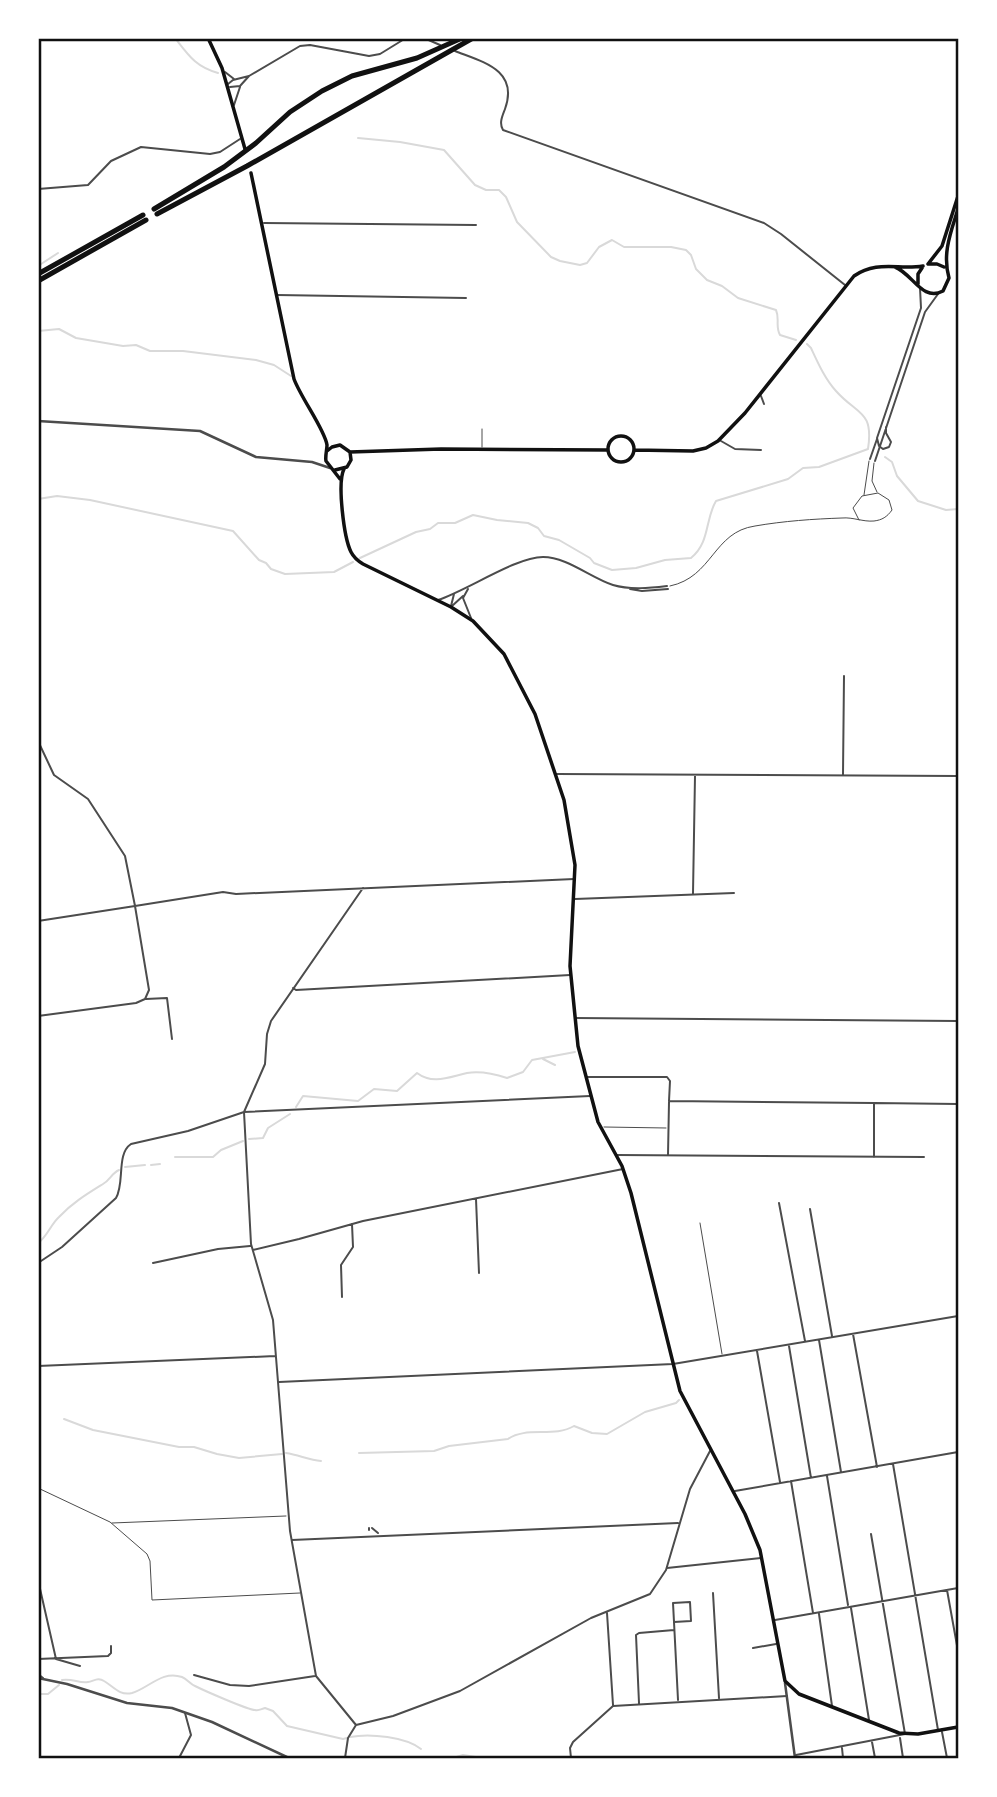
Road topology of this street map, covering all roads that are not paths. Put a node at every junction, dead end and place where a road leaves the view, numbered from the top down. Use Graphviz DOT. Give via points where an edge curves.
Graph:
graph roads {
  1 [pos="208,38"];
  2 [pos="406,38"];
  3 [pos="424,38"];
  4 [pos="462,38"];
  5 [pos="473,38"];
  6 [pos="223,70"];
  7 [pos="249,76"];
  8 [pos="235,80"];
  9 [pos="227,86"];
  10 [pos="240,86"];
  11 [pos="233,109"];
  12 [pos="241,138"];
  13 [pos="244,149"];
  14 [pos="251,173"];
  15 [pos="38,189"];
  16 [pos="958,195"];
  17 [pos="958,209"];
  18 [pos="262,223"];
  19 [pos="476,225"];
  20 [pos="887,265"];
  21 [pos="926,265"];
  22 [pos="945,269"];
  23 [pos="38,274"];
  24 [pos="38,281"];
  25 [pos="845,286"];
  26 [pos="920,287"];
  27 [pos="939,293"];
  28 [pos="276,295"];
  29 [pos="466,298"];
  30 [pos="760,395"];
  31 [pos="764,404"];
  32 [pos="38,421"];
  33 [pos="886,427"];
  34 [pos="482,429"];
  35 [pos="324,437"];
  36 [pos="877,438"];
  37 [pos="720,440"];
  38 [pos="340,445"];
  39 [pos="879,447"];
  40 [pos="482,449"];
  41 [pos="608,450"];
  42 [pos="634,450"];
  43 [pos="761,450"];
  44 [pos="349,452"];
  45 [pos="326,453"];
  46 [pos="870,459"];
  47 [pos="875,461"];
  48 [pos="312,462"];
  49 [pos="330,468"];
  50 [pos="344,469"];
  51 [pos="340,481"];
  52 [pos="878,494"];
  53 [pos="864,495"];
  54 [pos="859,520"];
  55 [pos="469,588"];
  56 [pos="667,588"];
  57 [pos="465,593"];
  58 [pos="455,594"];
  59 [pos="437,600"];
  60 [pos="451,607"];
  61 [pos="471,620"];
  62 [pos="844,676"];
  63 [pos="38,741"];
  64 [pos="555,774"];
  65 [pos="695,775"];
  66 [pos="843,775"];
  67 [pos="958,776"];
  68 [pos="575,879"];
  69 [pos="363,888"];
  70 [pos="734,893"];
  71 [pos="693,895"];
  72 [pos="574,899"];
  73 [pos="135,906"];
  74 [pos="38,921"];
  75 [pos="570,975"];
  76 [pos="293,988"];
  77 [pos="145,999"];
  78 [pos="38,1016"];
  79 [pos="574,1018"];
  80 [pos="958,1021"];
  81 [pos="172,1039"];
  82 [pos="586,1077"];
  83 [pos="591,1096"];
  84 [pos="669,1101"];
  85 [pos="874,1102"];
  86 [pos="958,1104"];
  87 [pos="244,1112"];
  88 [pos="600,1127"];
  89 [pos="669,1128"];
  90 [pos="616,1155"];
  91 [pos="668,1155"];
  92 [pos="874,1157"];
  93 [pos="924,1157"];
  94 [pos="623,1169"];
  95 [pos="476,1198"];
  96 [pos="779,1203"];
  97 [pos="810,1209"];
  98 [pos="352,1223"];
  99 [pos="700,1223"];
  100 [pos="251,1248"];
  101 [pos="38,1263"];
  102 [pos="153,1263"];
  103 [pos="479,1273"];
  104 [pos="342,1297"];
  105 [pos="958,1316"];
  106 [pos="853,1333"];
  107 [pos="833,1337"];
  108 [pos="819,1340"];
  109 [pos="805,1342"];
  110 [pos="789,1345"];
  111 [pos="757,1351"];
  112 [pos="276,1356"];
  113 [pos="722,1356"];
  114 [pos="673,1364"];
  115 [pos="38,1366"];
  116 [pos="279,1382"];
  117 [pos="711,1450"];
  118 [pos="958,1452"];
  119 [pos="893,1464"];
  120 [pos="877,1467"];
  121 [pos="842,1473"];
  122 [pos="827,1475"];
  123 [pos="811,1478"];
  124 [pos="791,1481"];
  125 [pos="780,1483"];
  126 [pos="38,1488"];
  127 [pos="734,1491"];
  128 [pos="288,1516"];
  129 [pos="680,1522"];
  130 [pos="112,1523"];
  131 [pos="370,1529"];
  132 [pos="382,1530"];
  133 [pos="871,1534"];
  134 [pos="291,1540"];
  135 [pos="762,1558"];
  136 [pos="667,1568"];
  137 [pos="38,1580"];
  138 [pos="958,1588"];
  139 [pos="946,1590"];
  140 [pos="301,1593"];
  141 [pos="713,1593"];
  142 [pos="915,1595"];
  143 [pos="883,1601"];
  144 [pos="849,1607"];
  145 [pos="607,1611"];
  146 [pos="819,1613"];
  147 [pos="813,1614"];
  148 [pos="774,1620"];
  149 [pos="674,1622"];
  150 [pos="674,1630"];
  151 [pos="778,1644"];
  152 [pos="111,1646"];
  153 [pos="754,1648"];
  154 [pos="958,1651"];
  155 [pos="38,1659"];
  156 [pos="56,1659"];
  157 [pos="80,1666"];
  158 [pos="194,1675"];
  159 [pos="38,1676"];
  160 [pos="316,1676"];
  161 [pos="784,1680"];
  162 [pos="792,1690"];
  163 [pos="800,1695"];
  164 [pos="788,1696"];
  165 [pos="719,1699"];
  166 [pos="678,1701"];
  167 [pos="639,1704"];
  168 [pos="613,1706"];
  169 [pos="832,1707"];
  170 [pos="184,1712"];
  171 [pos="870,1722"];
  172 [pos="356,1725"];
  173 [pos="958,1727"];
  174 [pos="940,1730"];
  175 [pos="901,1734"];
  176 [pos="872,1741"];
  177 [pos="842,1747"];
  178 [pos="809,1752"];
  179 [pos="795,1757"];
  180 [pos="179,1759"];
  181 [pos="289,1759"];
  182 [pos="345,1759"];
  183 [pos="571,1759"];
  184 [pos="810,1759"];
  185 [pos="843,1759"];
  186 [pos="875,1759"];
  187 [pos="903,1759"];
  188 [pos="947,1759"];
  1 -- 6 [label="main road"];
  2 -- 7 [label="street" via="369,56 300,46"];
  3 -- 25 [label="street" via="496,69 506,80 503,130 764,223"];
  4 -- 5 [label="highway" via="322,91 224,167 156,211 245,167"];
  6 -- 8 [label="street"];
  6 -- 9 [label="main road"];
  7 -- 8 [label="street"];
  7 -- 10 [label="street"];
  8 -- 9 [label="street"];
  9 -- 10 [label="street"];
  9 -- 11 [label="main road"];
  10 -- 11 [label="street"];
  11 -- 12 [label="main road"];
  12 -- 13 [label="main road"];
  12 -- 15 [label="street" via="207,154 141,147 111,161 88,185"];
  14 -- 18 [label="main road"];
  16 -- 21 [label="main road" via="943,243"];
  17 -- 22 [label="main road"];
  18 -- 19 [label="street"];
  18 -- 28 [label="main road"];
  20 -- 21 [label="main road"];
  20 -- 25 [label="main road" via="865,270"];
  20 -- 26 [label="main road" via="906,272"];
  21 -- 22 [label="main road"];
  21 -- 26 [label="main road" via="917,278"];
  22 -- 27 [label="main road" via="948,283"];
  23 -- 24 [label="highway" via="145,217"];
  25 -- 30 [label="main road"];
  26 -- 27 [label="main road" via="930,294"];
  26 -- 36 [label="street" via="921,310"];
  27 -- 33 [label="street" via="924,314"];
  28 -- 29 [label="street"];
  28 -- 35 [label="main road" via="297,386"];
  30 -- 31 [label="street"];
  30 -- 37 [label="main road"];
  32 -- 48 [label="street" via="197,431 252,456"];
  33 -- 39 [label="street"];
  33 -- 39 [label="street" via="891,443 886,449"];
  34 -- 40 [label="lane"];
  35 -- 38 [label="main road"];
  35 -- 45 [label="main road"];
  36 -- 39 [label="street"];
  36 -- 46 [label="street"];
  37 -- 42 [label="main road" via="698,451"];
  37 -- 43 [label="street" via="732,448"];
  38 -- 44 [label="main road"];
  38 -- 45 [label="main road"];
  39 -- 47 [label="street"];
  40 -- 41 [label="main road"];
  40 -- 44 [label="main road"];
  41 -- 42 [label="main road" via="611,458 620,462 629,459"];
  41 -- 42 [label="main road" via="611,440 622,436 632,442"];
  44 -- 50 [label="main road"];
  45 -- 48 [label="street"];
  45 -- 49 [label="main road"];
  46 -- 53 [label="lane"];
  47 -- 52 [label="lane" via="872,481"];
  48 -- 49 [label="street"];
  49 -- 50 [label="main road"];
  49 -- 51 [label="main road"];
  50 -- 51 [label="main road"];
  51 -- 59 [label="main road" via="353,556"];
  52 -- 53 [label="lane"];
  52 -- 54 [label="lane" via="889,500 892,510 876,521"];
  53 -- 54 [label="lane" via="853,508"];
  54 -- 56 [label="lane" via="835,518 747,528 728,537 692,578"];
  55 -- 56 [label="street" via="525,560 544,557 639,591"];
  55 -- 57 [label="street"];
  55 -- 58 [label="street"];
  57 -- 60 [label="street"];
  57 -- 61 [label="street"];
  58 -- 59 [label="street"];
  58 -- 60 [label="street"];
  59 -- 60 [label="main road"];
  60 -- 61 [label="main road"];
  61 -- 64 [label="main road" via="499,648 516,674 540,725"];
  62 -- 66 [label="street"];
  63 -- 73 [label="street" via="54,775 88,799 125,856"];
  64 -- 65 [label="street"];
  64 -- 68 [label="main road"];
  65 -- 66 [label="street"];
  65 -- 71 [label="street"];
  66 -- 67 [label="street"];
  68 -- 69 [label="street"];
  68 -- 72 [label="main road"];
  69 -- 73 [label="street" via="223,892"];
  69 -- 76 [label="street"];
  70 -- 71 [label="street"];
  71 -- 72 [label="street"];
  72 -- 75 [label="main road"];
  73 -- 74 [label="street"];
  73 -- 77 [label="street" via="149,990"];
  75 -- 76 [label="street"];
  75 -- 79 [label="main road"];
  76 -- 87 [label="street" via="269,1026 265,1064"];
  77 -- 78 [label="street"];
  77 -- 81 [label="street" via="167,998"];
  79 -- 80 [label="street"];
  79 -- 82 [label="main road"];
  82 -- 83 [label="main road"];
  82 -- 84 [label="street" via="667,1077"];
  83 -- 87 [label="street"];
  83 -- 88 [label="main road"];
  84 -- 85 [label="street"];
  84 -- 89 [label="street"];
  85 -- 86 [label="street"];
  85 -- 92 [label="street"];
  87 -- 100 [label="street"];
  87 -- 101 [label="street" via="127,1145 116,1198"];
  88 -- 89 [label="lane"];
  88 -- 90 [label="main road"];
  89 -- 91 [label="street"];
  90 -- 91 [label="street"];
  90 -- 94 [label="main road"];
  91 -- 92 [label="street"];
  92 -- 93 [label="street"];
  94 -- 95 [label="street"];
  94 -- 114 [label="main road"];
  95 -- 98 [label="street"];
  95 -- 103 [label="street"];
  96 -- 109 [label="street"];
  97 -- 107 [label="street"];
  98 -- 100 [label="street" via="302,1239"];
  98 -- 104 [label="street" via="353,1247 341,1264"];
  99 -- 113 [label="lane"];
  100 -- 102 [label="street" via="218,1249"];
  100 -- 112 [label="street" via="272,1315"];
  105 -- 106 [label="street"];
  106 -- 107 [label="street"];
  106 -- 120 [label="street"];
  107 -- 108 [label="street"];
  108 -- 109 [label="street"];
  108 -- 121 [label="street"];
  109 -- 110 [label="street"];
  110 -- 111 [label="street"];
  110 -- 123 [label="street"];
  111 -- 113 [label="street"];
  111 -- 125 [label="street"];
  112 -- 115 [label="street"];
  112 -- 116 [label="street"];
  113 -- 114 [label="street"];
  114 -- 116 [label="street"];
  114 -- 117 [label="main road" via="683,1397"];
  116 -- 128 [label="street"];
  117 -- 127 [label="main road"];
  117 -- 129 [label="street" via="692,1484"];
  118 -- 119 [label="street"];
  119 -- 120 [label="street"];
  119 -- 142 [label="street"];
  120 -- 121 [label="street"];
  121 -- 122 [label="street"];
  122 -- 123 [label="street"];
  122 -- 144 [label="street"];
  123 -- 124 [label="street"];
  124 -- 125 [label="street"];
  124 -- 147 [label="street"];
  125 -- 127 [label="street"];
  126 -- 130 [label="lane"];
  127 -- 135 [label="main road"];
  128 -- 130 [label="lane"];
  128 -- 134 [label="street"];
  129 -- 134 [label="street"];
  129 -- 136 [label="street"];
  130 -- 140 [label="lane" via="149,1556 152,1600"];
  131 -- 132 [label="street"];
  133 -- 143 [label="street"];
  134 -- 140 [label="street"];
  135 -- 136 [label="street"];
  135 -- 148 [label="main road"];
  136 -- 145 [label="street" via="649,1594"];
  137 -- 156 [label="street"];
  138 -- 139 [label="street"];
  139 -- 142 [label="street"];
  139 -- 154 [label="street"];
  140 -- 160 [label="street"];
  141 -- 165 [label="street"];
  142 -- 143 [label="street"];
  142 -- 174 [label="street"];
  143 -- 144 [label="street"];
  143 -- 175 [label="street"];
  144 -- 146 [label="street"];
  144 -- 171 [label="street"];
  145 -- 168 [label="street"];
  145 -- 172 [label="street" via="461,1690"];
  146 -- 147 [label="street"];
  146 -- 169 [label="street"];
  147 -- 148 [label="street"];
  148 -- 151 [label="main road"];
  149 -- 149 [label="street" via="691,1621 690,1602 673,1603"];
  149 -- 150 [label="street"];
  150 -- 166 [label="street"];
  150 -- 167 [label="street" via="635,1636"];
  151 -- 153 [label="street"];
  151 -- 161 [label="main road"];
  152 -- 156 [label="street" via="108,1656"];
  155 -- 156 [label="street"];
  156 -- 157 [label="street"];
  158 -- 160 [label="street" via="246,1686"];
  159 -- 170 [label="street" via="127,1703"];
  160 -- 172 [label="street"];
  161 -- 162 [label="main road"];
  161 -- 164 [label="street"];
  162 -- 163 [label="main road"];
  162 -- 164 [label="street"];
  163 -- 164 [label="street"];
  163 -- 169 [label="main road"];
  164 -- 165 [label="street"];
  164 -- 179 [label="street"];
  165 -- 166 [label="street"];
  166 -- 167 [label="street"];
  167 -- 168 [label="street"];
  168 -- 183 [label="street" via="573,1742"];
  169 -- 171 [label="main road"];
  170 -- 180 [label="street" via="191,1735"];
  170 -- 181 [label="street"];
  171 -- 175 [label="main road"];
  172 -- 182 [label="street" via="348,1738"];
  173 -- 174 [label="main road"];
  174 -- 175 [label="main road"];
  174 -- 188 [label="street"];
  175 -- 176 [label="street"];
  175 -- 187 [label="street"];
  176 -- 177 [label="street"];
  176 -- 186 [label="street"];
  177 -- 178 [label="street"];
  177 -- 185 [label="street"];
  178 -- 179 [label="street"];
  178 -- 184 [label="street"];
}
